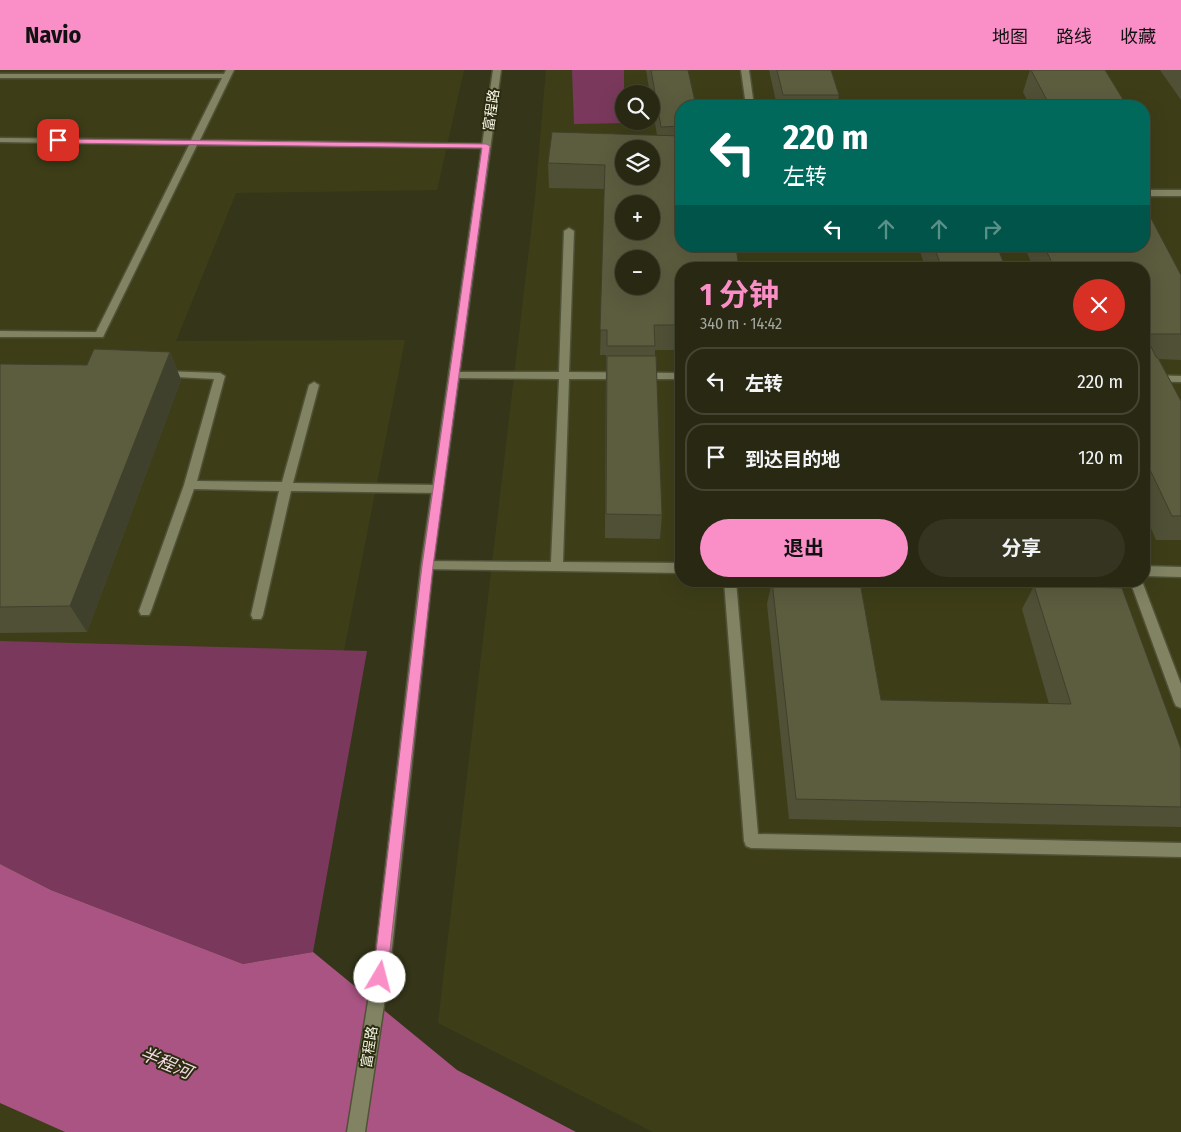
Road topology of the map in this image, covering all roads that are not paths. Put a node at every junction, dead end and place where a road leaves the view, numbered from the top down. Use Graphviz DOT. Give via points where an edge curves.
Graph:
graph roads {
  1 [pos="497,70"];
  2 [pos="745,70"];
  3 [pos="228,73"];
  4 [pos="0,76"];
  5 [pos="749,100"];
  6 [pos="0,140"];
  7 [pos="194,142"];
  8 [pos="486,146"];
  9 [pos="1150,193"];
  10 [pos="1181,193"];
  11 [pos="569,231"];
  12 [pos="0,334"];
  13 [pos="153,374"];
  14 [pos="454,374"];
  15 [pos="564,375"];
  16 [pos="675,376"];
  17 [pos="1150,378"];
  18 [pos="1181,378"];
  19 [pos="314,385"];
  20 [pos="190,485"];
  21 [pos="286,487"];
  22 [pos="438,489"];
  23 [pos="427,566"];
  24 [pos="557,567"];
  25 [pos="675,568"];
  26 [pos="1150,571"];
  27 [pos="1181,572"];
  28 [pos="730,587"];
  29 [pos="1138,587"];
  30 [pos="145,611"];
  31 [pos="257,615"];
  32 [pos="1181,702"];
  33 [pos="1181,850"];
  34 [pos="356,1132"];
  1 -- 8 [label="main road, 富程路"];
  2 -- 5 [label="main road"];
  3 -- 4 [label="main road"];
  3 -- 7 [label="main road"];
  6 -- 7 [label="main road"];
  7 -- 8 [label="main road"];
  7 -- 12 [label="main road" via="99,335"];
  8 -- 14 [label="main road, 富程路"];
  9 -- 10 [label="main road"];
  11 -- 15 [label="main road"];
  13 -- 20 [label="main road" via="220,376"];
  14 -- 15 [label="main road"];
  14 -- 22 [label="main road, 富程路"];
  15 -- 16 [label="main road"];
  15 -- 24 [label="main road"];
  17 -- 18 [label="main road"];
  19 -- 21 [label="main road"];
  20 -- 21 [label="main road"];
  20 -- 30 [label="main road"];
  21 -- 22 [label="main road"];
  21 -- 31 [label="main road"];
  22 -- 23 [label="main road, 富程路"];
  23 -- 24 [label="main road"];
  23 -- 34 [label="main road, 富程路" via="383,958"];
  24 -- 25 [label="main road"];
  26 -- 27 [label="main road"];
  28 -- 33 [label="main road" via="751,841"];
  29 -- 32 [label="main road"];
}
